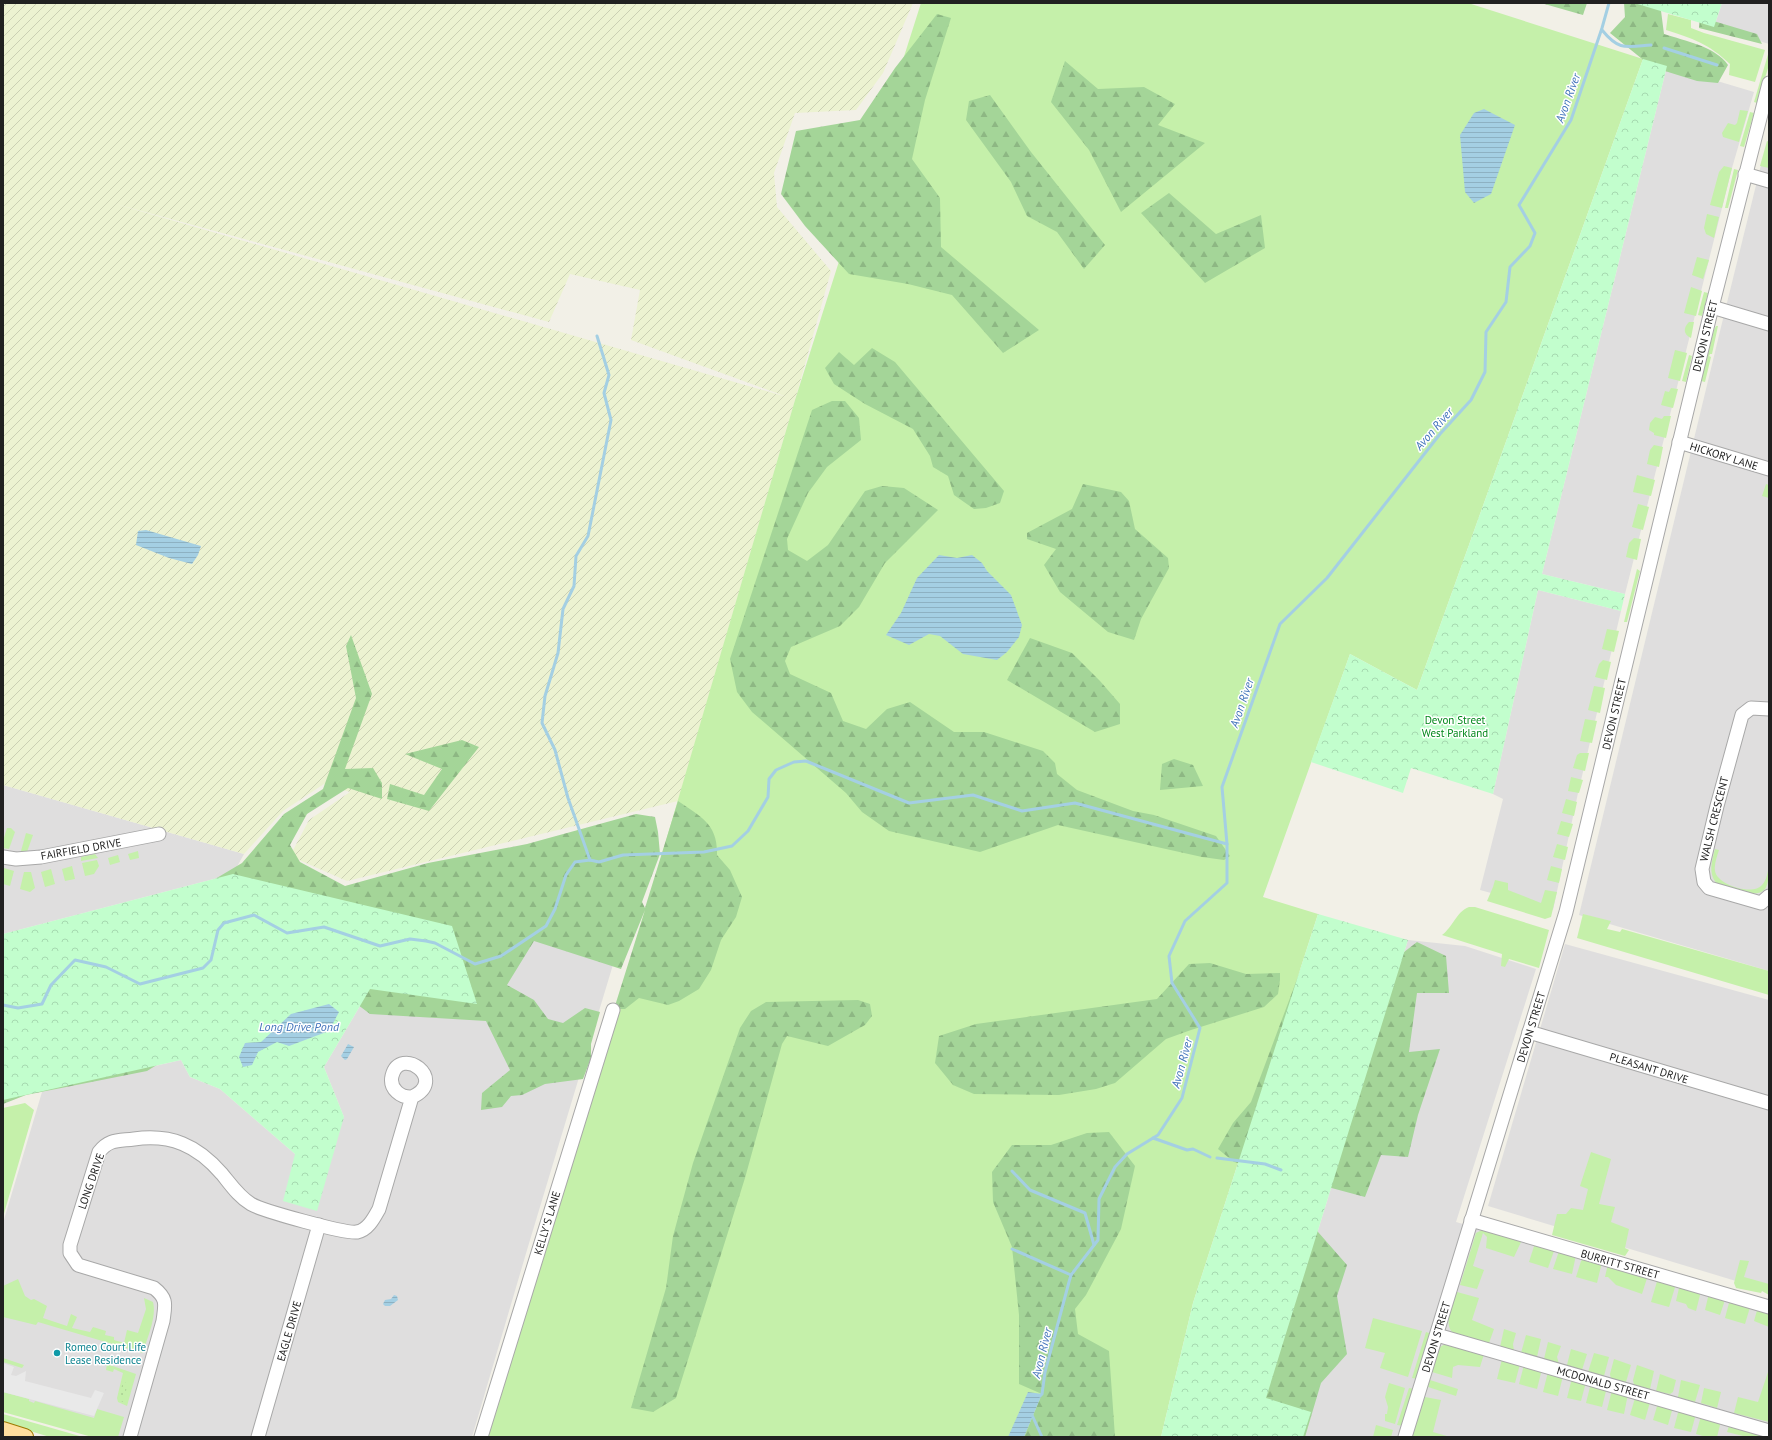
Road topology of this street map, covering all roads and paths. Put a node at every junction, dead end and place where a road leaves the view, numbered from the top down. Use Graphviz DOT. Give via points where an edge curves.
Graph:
graph roads {
  1 [pos="1769,84"];
  2 [pos="1745,174"];
  3 [pos="1769,181"];
  4 [pos="1712,307"];
  5 [pos="1769,324"];
  6 [pos="1679,442"];
  7 [pos="1769,469"];
  8 [pos="1769,709"];
  9 [pos="159,834"];
  10 [pos="3,857"];
  11 [pos="1769,896"];
  12 [pos="613,1010"];
  13 [pos="1529,1032"];
  14 [pos="412,1097"];
  15 [pos="1769,1103"];
  16 [pos="1471,1220"];
  17 [pos="319,1225"];
  18 [pos="1769,1308"];
  19 [pos="1437,1335"];
  20 [pos="1769,1431"];
  21 [pos="130,1437"];
  22 [pos="258,1437"];
  23 [pos="481,1437"];
  24 [pos="1405,1437"];
  1 -- 2 [label="street, DEVON STREET"];
  2 -- 3 [label="street"];
  2 -- 4 [label="street, DEVON STREET"];
  4 -- 5 [label="street"];
  4 -- 6 [label="street, DEVON STREET"];
  6 -- 7 [label="street, HICKORY LANE"];
  6 -- 13 [label="street, DEVON STREET" via="1566,912"];
  8 -- 11 [label="street, WALSH CRESCENT" via="1751,708 1742,715 1702,869 1704,882 1709,888 1760,903"];
  9 -- 10 [label="street, FAIRFIELD DRIVE" via="41,857"];
  12 -- 23 [label="street, KELLY'S LANE"];
  13 -- 15 [label="street, PLEASANT DRIVE"];
  13 -- 16 [label="street, DEVON STREET"];
  14 -- 17 [label="street, LONG DRIVE" via="380,1205 373,1220 366,1228 356,1232"];
  16 -- 18 [label="street, BURRITT STREET"];
  16 -- 19 [label="street, DEVON STREET"];
  17 -- 21 [label="street, LONG DRIVE" via="252,1204 238,1194 199,1153 178,1141 153,1137 111,1142 104,1146 99,1152 70,1245 70,1253 78,1265 154,1288 165,1301 163,1321"];
  17 -- 22 [label="street, EAGLE DRIVE"];
  19 -- 20 [label="street, MCDONALD STREET"];
  19 -- 24 [label="street, DEVON STREET"];
}
